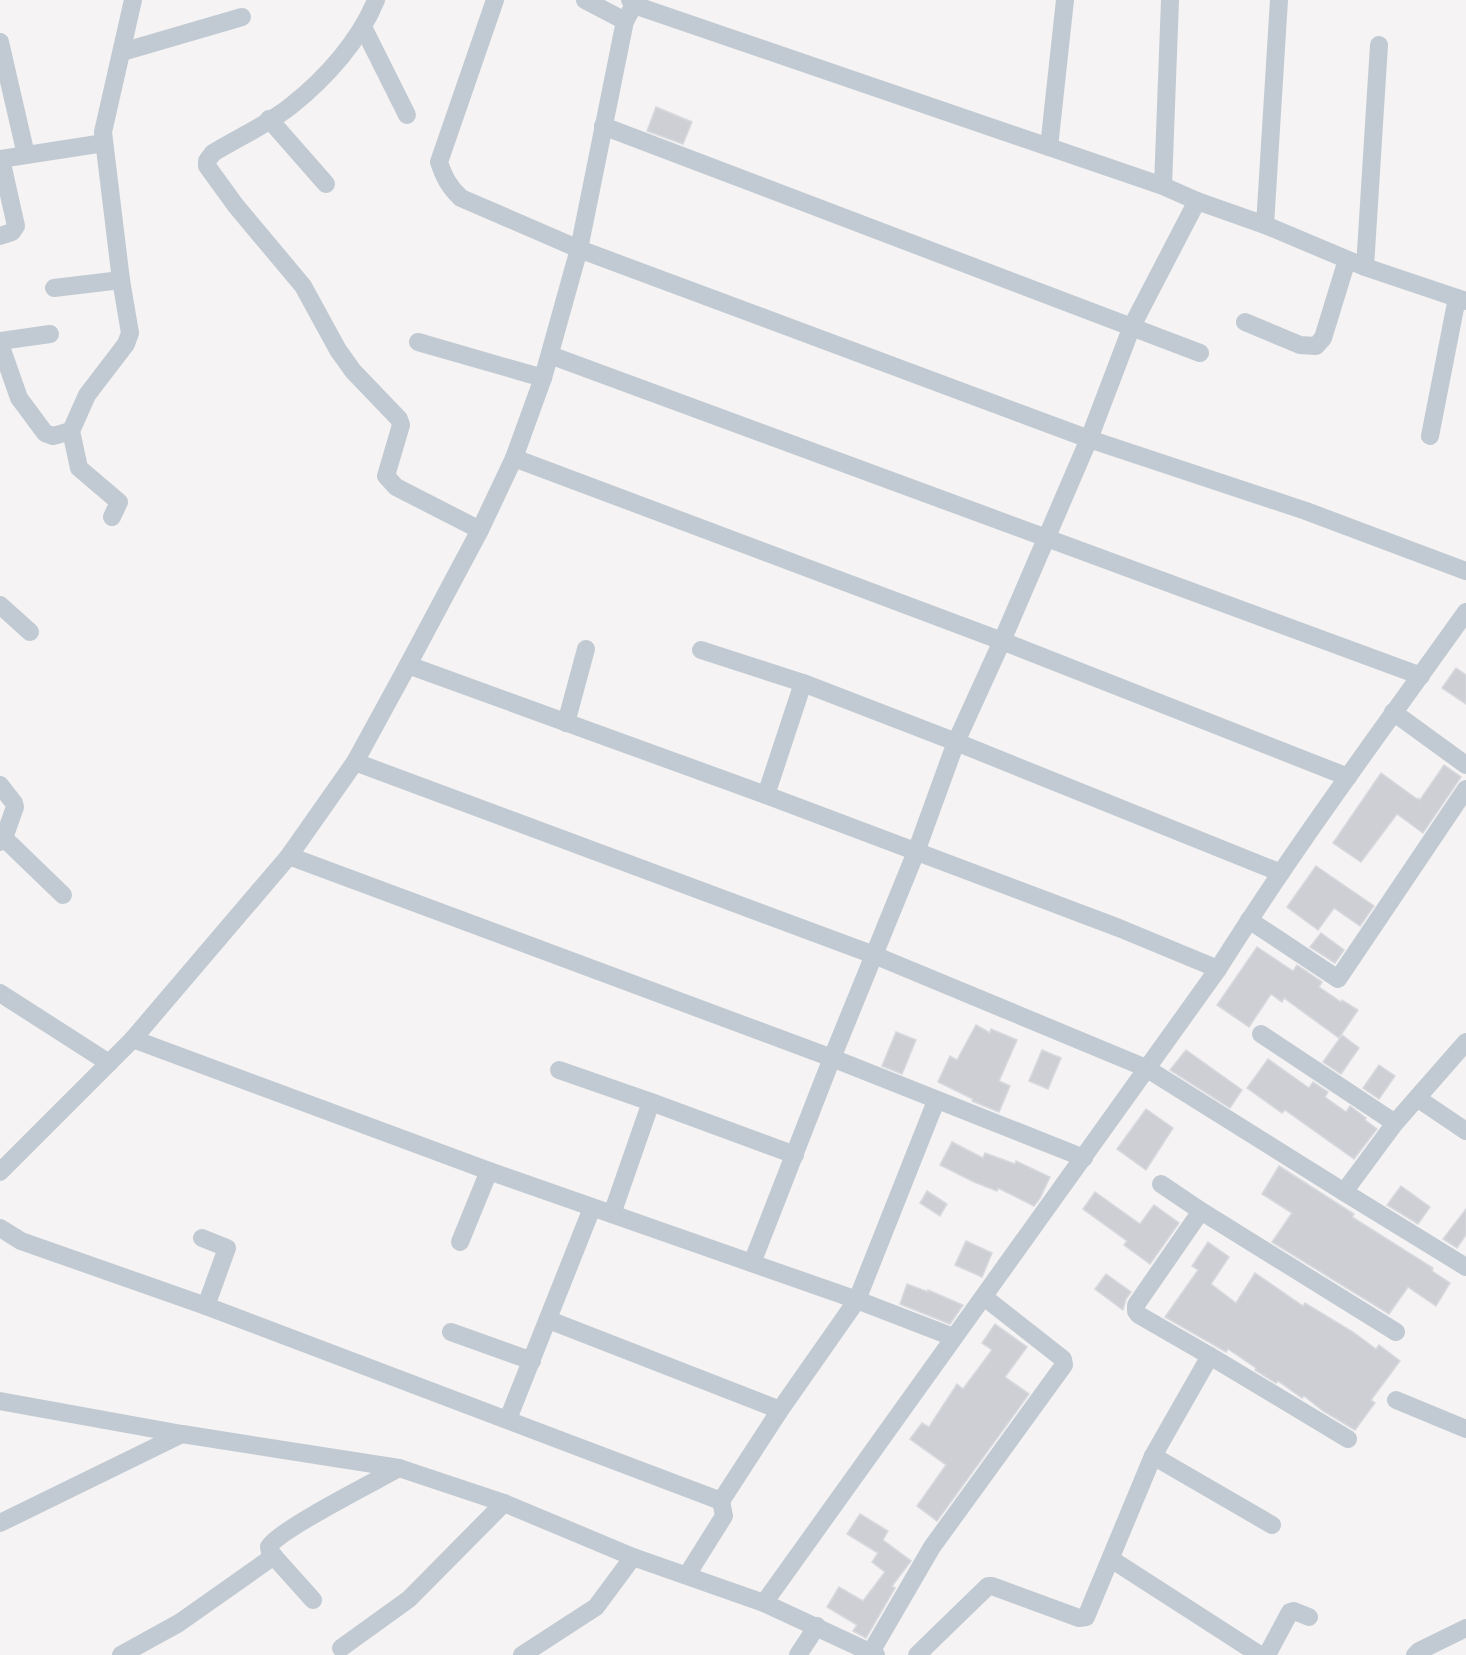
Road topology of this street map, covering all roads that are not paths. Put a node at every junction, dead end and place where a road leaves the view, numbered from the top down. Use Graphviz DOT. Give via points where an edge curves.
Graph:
graph roads {
  1 [pos="133,0"];
  2 [pos="376,0"];
  3 [pos="495,0"];
  4 [pos="585,0"];
  5 [pos="1065,0"];
  6 [pos="1170,0"];
  7 [pos="1279,0"];
  8 [pos="630,9"];
  9 [pos="242,17"];
  10 [pos="363,27"];
  11 [pos="0,42"];
  12 [pos="1379,45"];
  13 [pos="122,52"];
  14 [pos="407,115"];
  15 [pos="269,119"];
  16 [pos="603,126"];
  17 [pos="104,142"];
  18 [pos="1049,147"];
  19 [pos="26,155"];
  20 [pos="0,159"];
  21 [pos="326,184"];
  22 [pos="1163,186"];
  23 [pos="1197,201"];
  24 [pos="1265,225"];
  25 [pos="0,236"];
  26 [pos="579,249"];
  27 [pos="1347,260"];
  28 [pos="1365,267"];
  29 [pos="122,280"];
  30 [pos="54,288"];
  31 [pos="1461,299"];
  32 [pos="1245,322"];
  33 [pos="1132,326"];
  34 [pos="50,334"];
  35 [pos="0,342"];
  36 [pos="418,342"];
  37 [pos="1200,352"];
  38 [pos="550,355"];
  39 [pos="543,378"];
  40 [pos="71,431"];
  41 [pos="1430,436"];
  42 [pos="1089,439"];
  43 [pos="514,458"];
  44 [pos="112,517"];
  45 [pos="480,530"];
  46 [pos="1047,537"];
  47 [pos="1466,571"];
  48 [pos="0,605"];
  49 [pos="1466,612"];
  50 [pos="30,632"];
  51 [pos="1002,641"];
  52 [pos="586,649"];
  53 [pos="700,650"];
  54 [pos="408,665"];
  55 [pos="1421,676"];
  56 [pos="803,683"];
  57 [pos="1393,712"];
  58 [pos="566,723"];
  59 [pos="956,742"];
  60 [pos="355,762"];
  61 [pos="1466,765"];
  62 [pos="1348,777"];
  63 [pos="0,785"];
  64 [pos="1466,789"];
  65 [pos="766,795"];
  66 [pos="2,840"];
  67 [pos="916,852"];
  68 [pos="289,856"];
  69 [pos="1281,873"];
  70 [pos="63,895"];
  71 [pos="1249,920"];
  72 [pos="874,955"];
  73 [pos="1218,969"];
  74 [pos="0,993"];
  75 [pos="1261,1034"];
  76 [pos="133,1039"];
  77 [pos="1466,1042"];
  78 [pos="832,1058"];
  79 [pos="109,1063"];
  80 [pos="1146,1068"];
  81 [pos="558,1070"];
  82 [pos="1417,1098"];
  83 [pos="936,1101"];
  84 [pos="651,1102"];
  85 [pos="1395,1124"];
  86 [pos="1466,1131"];
  87 [pos="795,1155"];
  88 [pos="1084,1158"];
  89 [pos="0,1172"];
  90 [pos="489,1172"];
  91 [pos="1161,1184"];
  92 [pos="1344,1192"];
  93 [pos="592,1208"];
  94 [pos="1201,1211"];
  95 [pos="612,1214"];
  96 [pos="0,1228"];
  97 [pos="202,1238"];
  98 [pos="460,1242"];
  99 [pos="752,1263"];
  100 [pos="1466,1267"];
  101 [pos="984,1297"];
  102 [pos="857,1300"];
  103 [pos="206,1306"];
  104 [pos="549,1320"];
  105 [pos="451,1332"];
  106 [pos="1396,1332"];
  107 [pos="953,1338"];
  108 [pos="1210,1356"];
  109 [pos="532,1361"];
  110 [pos="1396,1400"];
  111 [pos="0,1401"];
  112 [pos="780,1410"];
  113 [pos="508,1419"];
  114 [pos="1466,1429"];
  115 [pos="182,1434"];
  116 [pos="1348,1439"];
  117 [pos="1153,1456"];
  118 [pos="399,1468"];
  119 [pos="721,1501"];
  120 [pos="504,1503"];
  121 [pos="0,1523"];
  122 [pos="1272,1525"];
  123 [pos="274,1556"];
  124 [pos="633,1557"];
  125 [pos="1111,1559"];
  126 [pos="687,1575"];
  127 [pos="313,1600"];
  128 [pos="764,1603"];
  129 [pos="1309,1617"];
  130 [pos="817,1626"];
  131 [pos="1466,1628"];
  132 [pos="341,1647"];
  133 [pos="874,1653"];
  134 [pos="121,1655"];
  135 [pos="522,1655"];
  136 [pos="798,1655"];
  137 [pos="917,1655"];
  138 [pos="1260,1655"];
  139 [pos="1267,1655"];
  140 [pos="1415,1655"];
  1 -- 13 [label="street"];
  2 -- 10 [label="street"];
  3 -- 26 [label="street" via="440,162 444,177 461,198"];
  4 -- 8 [label="street"];
  5 -- 18 [label="street"];
  6 -- 22 [label="street"];
  7 -- 24 [label="street"];
  8 -- 16 [label="street"];
  8 -- 18 [label="street"];
  9 -- 13 [label="street"];
  10 -- 14 [label="street"];
  10 -- 15 [label="street" via="327,72 292,105"];
  11 -- 19 [label="street"];
  12 -- 28 [label="street"];
  13 -- 17 [label="street"];
  15 -- 21 [label="street"];
  15 -- 45 [label="street" via="213,153 207,161 209,170 303,286 353,371 399,418 401,425 386,476 391,484"];
  16 -- 26 [label="street"];
  16 -- 33 [label="street"];
  17 -- 19 [label="street"];
  17 -- 29 [label="street"];
  18 -- 22 [label="street"];
  19 -- 20 [label="street"];
  20 -- 25 [label="street" via="15,226 12,232"];
  22 -- 23 [label="street"];
  23 -- 24 [label="street"];
  23 -- 33 [label="street"];
  24 -- 27 [label="street"];
  26 -- 38 [label="street"];
  26 -- 42 [label="street"];
  27 -- 28 [label="street"];
  27 -- 32 [label="street" via="1323,338 1316,346 1300,345"];
  28 -- 31 [label="street"];
  29 -- 30 [label="street"];
  29 -- 40 [label="street" via="129,339 87,395"];
  31 -- 41 [label="street"];
  33 -- 37 [label="street"];
  33 -- 42 [label="street"];
  34 -- 35 [label="street"];
  35 -- 40 [label="street" via="19,398 45,433 53,436"];
  36 -- 39 [label="street"];
  38 -- 39 [label="street"];
  38 -- 46 [label="street"];
  39 -- 43 [label="street"];
  40 -- 44 [label="street" via="79,468 119,502"];
  42 -- 46 [label="street"];
  42 -- 47 [label="street" via="1306,511"];
  43 -- 45 [label="street"];
  43 -- 51 [label="street"];
  45 -- 54 [label="street"];
  46 -- 51 [label="street"];
  46 -- 55 [label="street"];
  48 -- 50 [label="street"];
  49 -- 55 [label="street"];
  51 -- 59 [label="street"];
  51 -- 62 [label="street"];
  52 -- 58 [label="street"];
  53 -- 56 [label="street"];
  54 -- 58 [label="street"];
  54 -- 60 [label="street"];
  55 -- 57 [label="street"];
  56 -- 59 [label="street"];
  56 -- 65 [label="street"];
  57 -- 61 [label="street"];
  57 -- 62 [label="street"];
  58 -- 65 [label="street"];
  59 -- 67 [label="street"];
  59 -- 69 [label="street"];
  60 -- 68 [label="street"];
  60 -- 72 [label="street"];
  62 -- 69 [label="street"];
  63 -- 66 [label="street" via="15,807"];
  64 -- 71 [label="street" via="1338,980"];
  65 -- 67 [label="street"];
  66 -- 70 [label="street"];
  67 -- 72 [label="street"];
  67 -- 73 [label="street"];
  68 -- 76 [label="street"];
  68 -- 78 [label="street"];
  69 -- 71 [label="street"];
  71 -- 73 [label="street"];
  72 -- 78 [label="street"];
  72 -- 80 [label="street"];
  73 -- 80 [label="street"];
  74 -- 79 [label="street"];
  75 -- 85 [label="street"];
  76 -- 79 [label="street"];
  76 -- 90 [label="street"];
  77 -- 82 [label="street"];
  78 -- 83 [label="street"];
  78 -- 87 [label="street"];
  79 -- 89 [label="street"];
  80 -- 88 [label="street"];
  80 -- 92 [label="street"];
  81 -- 84 [label="street"];
  82 -- 85 [label="street"];
  82 -- 86 [label="street"];
  83 -- 88 [label="street"];
  83 -- 102 [label="street"];
  84 -- 87 [label="street"];
  84 -- 95 [label="street"];
  85 -- 92 [label="street"];
  87 -- 99 [label="street"];
  88 -- 101 [label="street"];
  90 -- 93 [label="street"];
  90 -- 98 [label="street"];
  91 -- 94 [label="street"];
  92 -- 100 [label="street"];
  93 -- 95 [label="street"];
  93 -- 104 [label="street"];
  94 -- 106 [label="street"];
  94 -- 108 [label="street" via="1136,1305 1136,1311"];
  95 -- 99 [label="street"];
  96 -- 103 [label="street" via="21,1241"];
  97 -- 103 [label="street" via="227,1248"];
  99 -- 102 [label="street"];
  101 -- 107 [label="street"];
  101 -- 133 [label="street" via="1064,1359 1064,1365 932,1547"];
  102 -- 107 [label="street"];
  102 -- 112 [label="street"];
  103 -- 113 [label="street"];
  104 -- 109 [label="street"];
  104 -- 112 [label="street"];
  105 -- 109 [label="street"];
  107 -- 128 [label="street"];
  108 -- 116 [label="street"];
  108 -- 117 [label="street"];
  109 -- 113 [label="street"];
  110 -- 114 [label="street"];
  111 -- 115 [label="street"];
  112 -- 119 [label="street"];
  113 -- 119 [label="street"];
  115 -- 118 [label="street"];
  115 -- 121 [label="street"];
  117 -- 122 [label="street"];
  117 -- 125 [label="street"];
  118 -- 120 [label="street"];
  118 -- 123 [label="street" via="272,1542 269,1547"];
  119 -- 126 [label="street" via="724,1516"];
  120 -- 124 [label="street"];
  120 -- 132 [label="street" via="409,1599"];
  123 -- 127 [label="street"];
  123 -- 134 [label="street" via="180,1623"];
  124 -- 126 [label="street"];
  124 -- 135 [label="street" via="596,1607"];
  125 -- 137 [label="street" via="1083,1619 988,1586"];
  125 -- 138 [label="street"];
  126 -- 128 [label="street"];
  128 -- 130 [label="street"];
  129 -- 139 [label="street" via="1290,1612"];
  130 -- 133 [label="street"];
  130 -- 136 [label="street"];
  131 -- 140 [label="street"];
}
